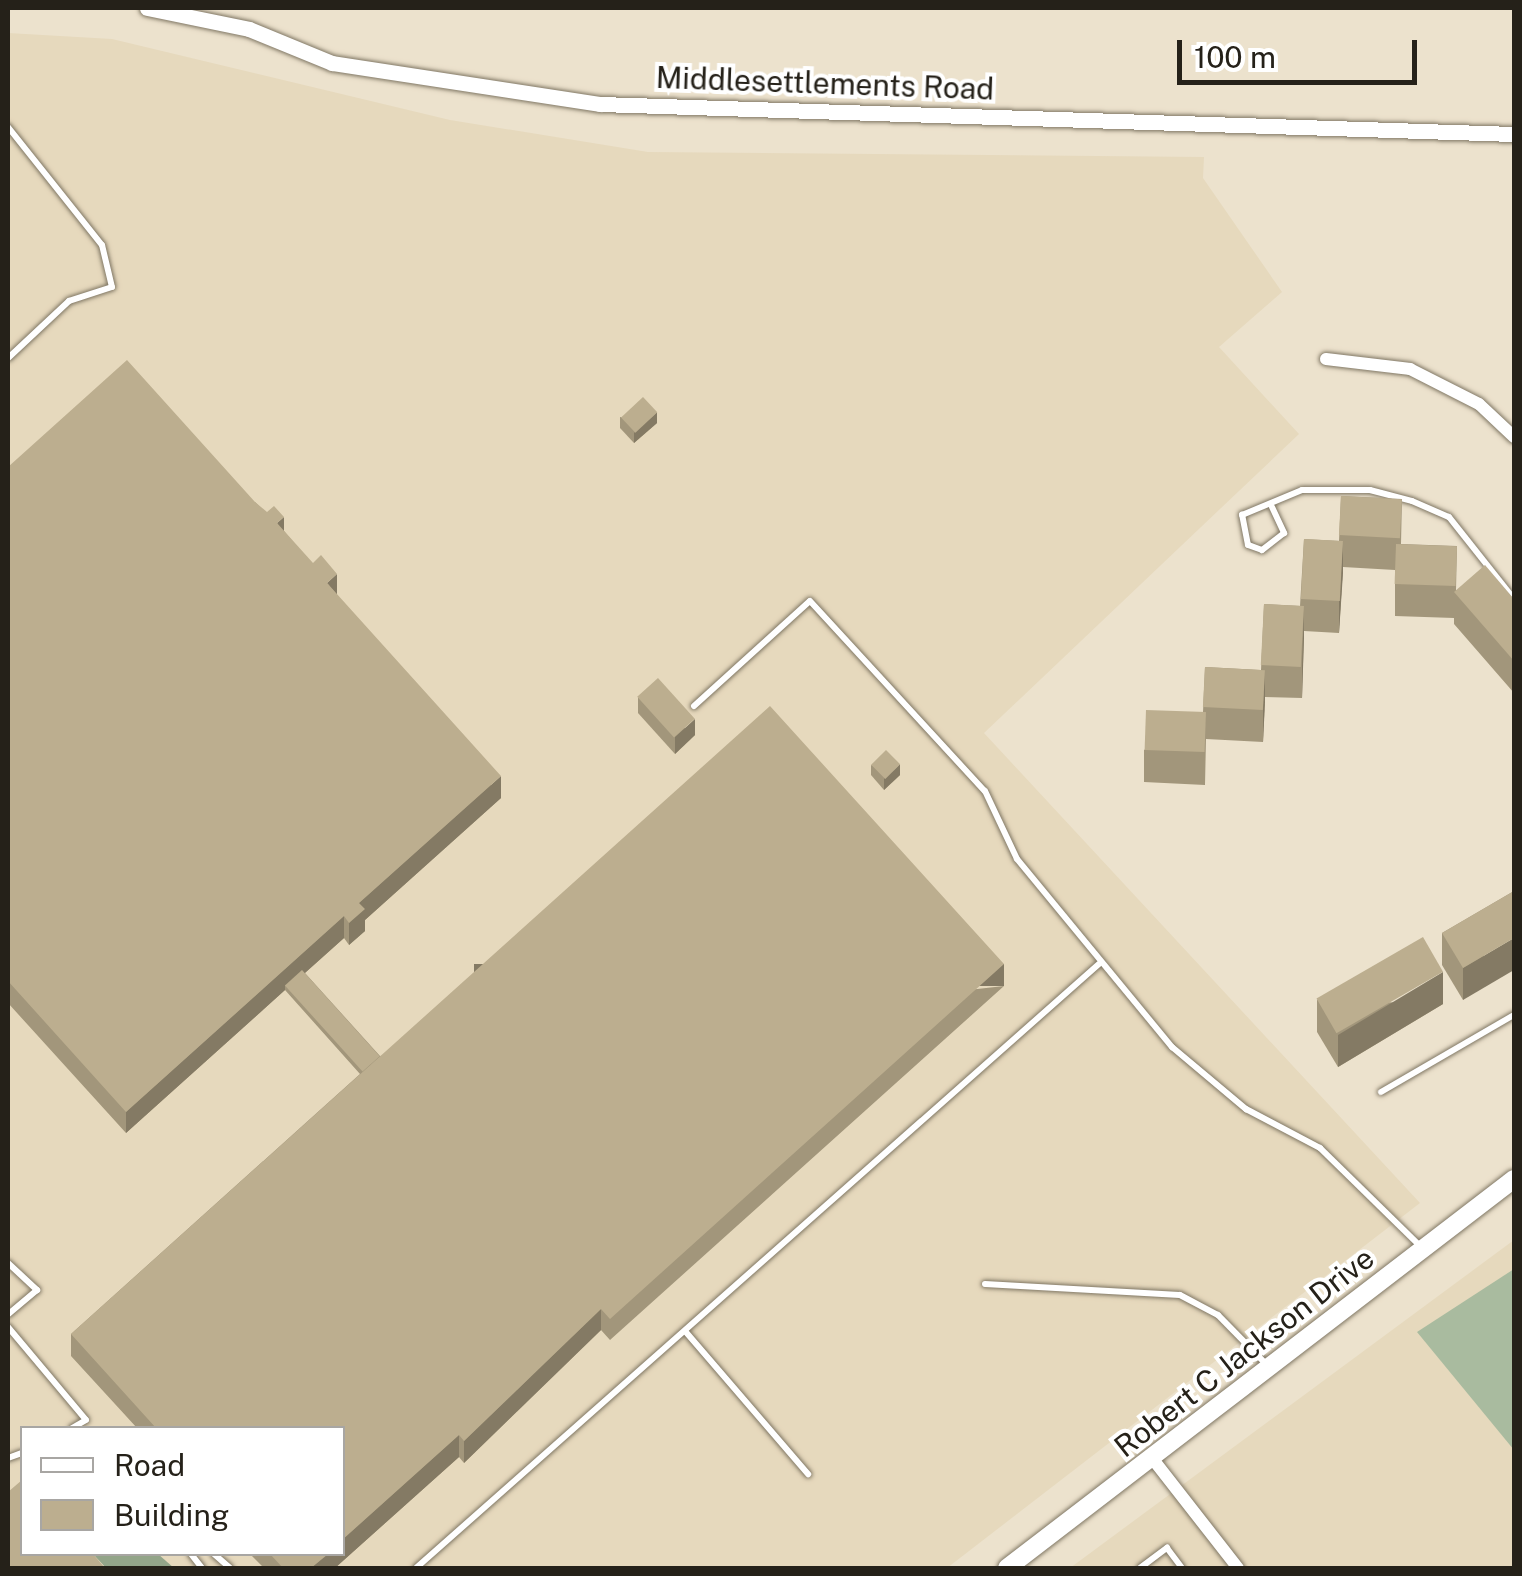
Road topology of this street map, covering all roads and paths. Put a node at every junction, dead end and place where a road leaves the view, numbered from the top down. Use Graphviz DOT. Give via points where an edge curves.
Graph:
graph roads {
  1 [pos="146,8"];
  2 [pos="8,127"];
  3 [pos="1514,134"];
  4 [pos="8,358"];
  5 [pos="1326,360"];
  6 [pos="1514,437"];
  7 [pos="1272,507"];
  8 [pos="1514,600"];
  9 [pos="694,706"];
  10 [pos="1099,964"];
  11 [pos="1514,1014"];
  12 [pos="1381,1092"];
  13 [pos="1514,1179"];
  14 [pos="1423,1249"];
  15 [pos="8,1263"];
  16 [pos="985,1284"];
  17 [pos="8,1314"];
  18 [pos="8,1327"];
  19 [pos="685,1331"];
  20 [pos="1269,1367"];
  21 [pos="86,1420"];
  22 [pos="76,1426"];
  23 [pos="92,1426"];
  24 [pos="1152,1458"];
  25 [pos="808,1474"];
  26 [pos="416,1568"];
  27 [pos="1007,1568"];
  28 [pos="1140,1568"];
  29 [pos="1182,1568"];
  30 [pos="1238,1568"];
  1 -- 3 [label="street, Middlesettlements Road" via="249,29 332,63 600,104"];
  2 -- 4 [label="lane" via="102,245 112,287 69,301"];
  5 -- 6 [label="street" via="1410,369 1479,404"];
  7 -- 7 [label="lane" via="1242,515 1248,546 1276,545 1284,533"];
  7 -- 8 [label="lane" via="1317,490 1412,501 1449,518"];
  9 -- 10 [label="lane" via="810,601 985,792 1017,859"];
  10 -- 14 [label="lane" via="1210,1082 1320,1148"];
  10 -- 19 [label="lane"];
  11 -- 12 [label="lane"];
  13 -- 14 [label="main road, Robert C Jackson Drive"];
  14 -- 20 [label="main road, Robert C Jackson Drive"];
  15 -- 17 [label="lane" via="37,1290"];
  16 -- 20 [label="lane" via="1180,1294 1218,1314"];
  18 -- 21 [label="lane"];
  19 -- 25 [label="lane"];
  19 -- 26 [label="lane"];
  20 -- 24 [label="main road, Robert C Jackson Drive"];
  21 -- 22 [label="lane"];
  21 -- 23 [label="lane"];
  24 -- 27 [label="main road, Robert C Jackson Drive"];
  24 -- 30 [label="street"];
  28 -- 29 [label="lane" via="1167,1548"];
}
